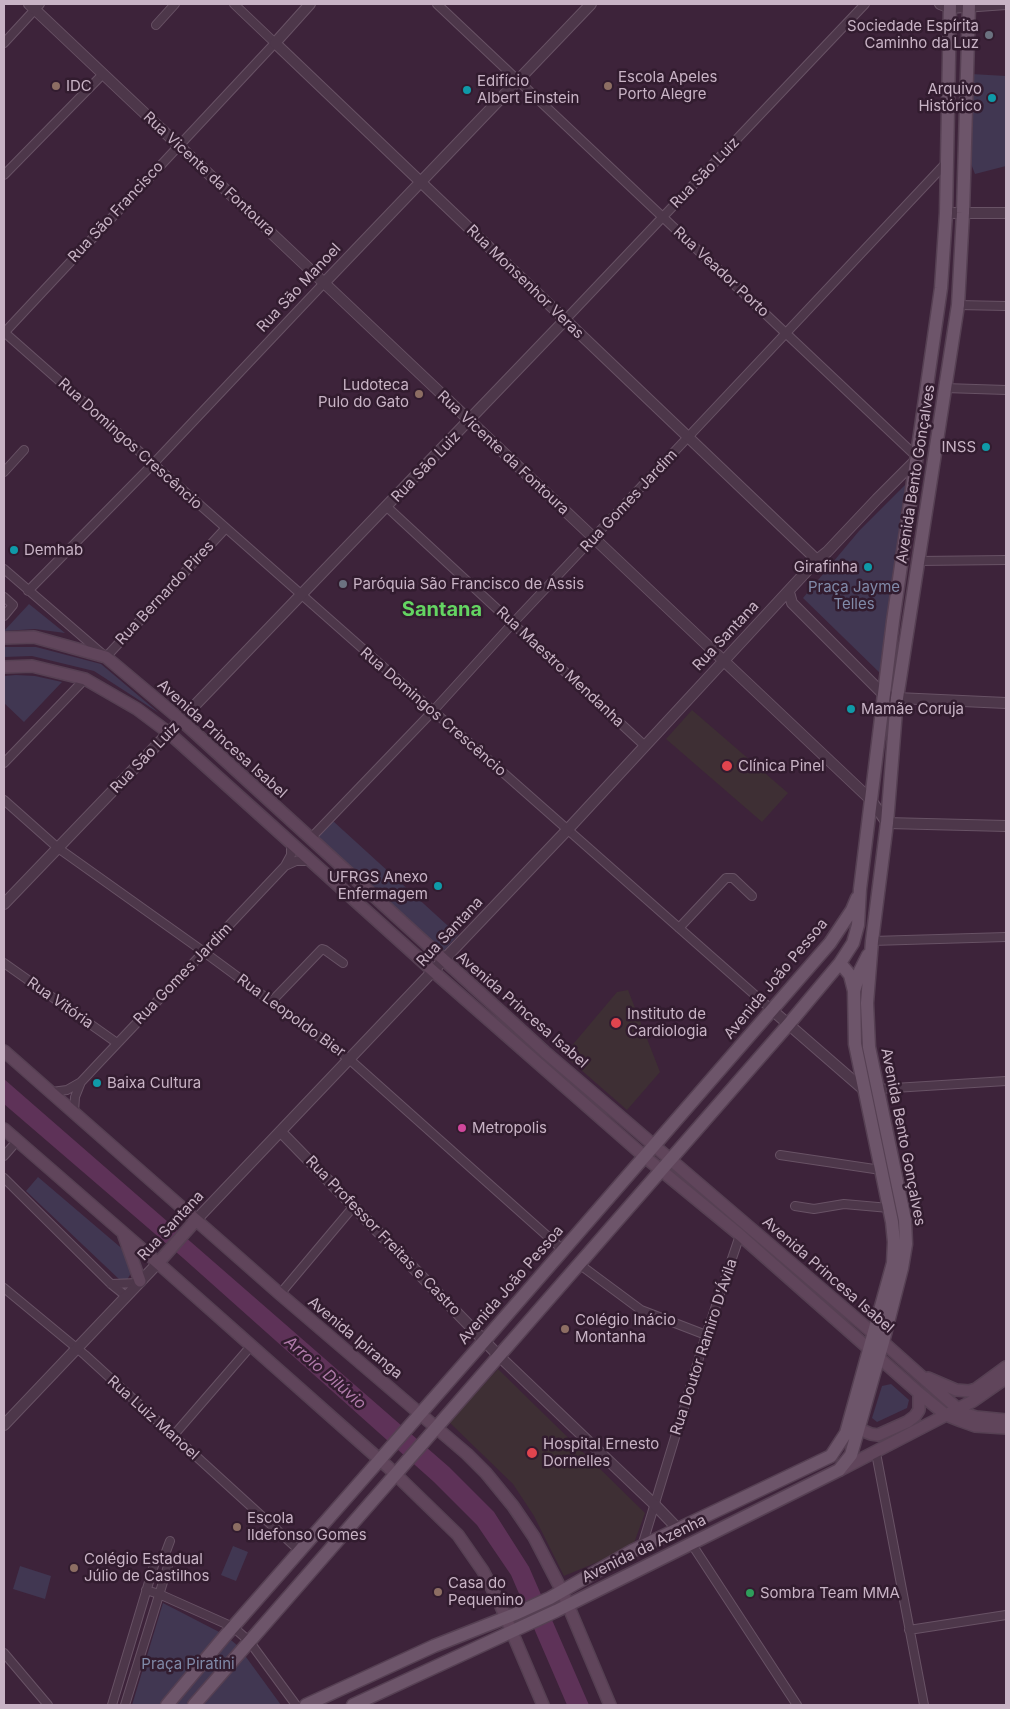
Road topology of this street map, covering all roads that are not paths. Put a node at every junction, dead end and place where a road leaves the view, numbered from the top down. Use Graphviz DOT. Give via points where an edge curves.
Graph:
graph roads {
  1 [pos="175,4"];
  2 [pos="234,4"];
  3 [pos="310,4"];
  4 [pos="437,4"];
  5 [pos="591,4"];
  6 [pos="865,4"];
  7 [pos="1006,4"];
  8 [pos="947,5"];
  9 [pos="968,5"];
  10 [pos="35,6"];
  11 [pos="156,24"];
  12 [pos="4,43"];
  13 [pos="275,43"];
  14 [pos="103,74"];
  15 [pos="518,80"];
  16 [pos="178,145"];
  17 [pos="947,162"];
  18 [pos="4,175"];
  19 [pos="420,182"];
  20 [pos="946,212"];
  21 [pos="1006,213"];
  22 [pos="964,214"];
  23 [pos="663,217"];
  24 [pos="324,283"];
  25 [pos="958,305"];
  26 [pos="1006,306"];
  27 [pos="565,320"];
  28 [pos="4,332"];
  29 [pos="787,334"];
  30 [pos="945,388"];
  31 [pos="1006,390"];
  32 [pos="470,421"];
  33 [pos="688,438"];
  34 [pos="24,450"];
  35 [pos="917,458"];
  36 [pos="153,464"];
  37 [pos="4,472"];
  38 [pos="387,507"];
  39 [pos="225,529"];
  40 [pos="593,538"];
  41 [pos="817,560"];
  42 [pos="1006,560"];
  43 [pos="919,561"];
  44 [pos="4,569"];
  45 [pos="28,591"];
  46 [pos="789,592"];
  47 [pos="301,596"];
  48 [pos="4,597"];
  49 [pos="780,601"];
  50 [pos="792,603"];
  51 [pos="4,616"];
  52 [pos="512,623"];
  53 [pos="4,638"];
  54 [pos="106,656"];
  55 [pos="723,661"];
  56 [pos="4,667"];
  57 [pos="85,679"];
  58 [pos="891,696"];
  59 [pos="1006,703"];
  60 [pos="433,711"];
  61 [pos="181,720"];
  62 [pos="169,733"];
  63 [pos="645,746"];
  64 [pos="4,763"];
  65 [pos="4,800"];
  66 [pos="871,800"];
  67 [pos="887,823"];
  68 [pos="1006,826"];
  69 [pos="566,830"];
  70 [pos="310,839"];
  71 [pos="291,844"];
  72 [pos="58,848"];
  73 [pos="310,860"];
  74 [pos="285,866"];
  75 [pos="860,889"];
  76 [pos="752,896"];
  77 [pos="4,904"];
  78 [pos="679,928"];
  79 [pos="1006,937"];
  80 [pos="872,945"];
  81 [pos="204,952"];
  82 [pos="443,960"];
  83 [pos="4,963"];
  84 [pos="343,963"];
  85 [pos="840,963"];
  86 [pos="433,972"];
  87 [pos="854,990"];
  88 [pos="271,1002"];
  89 [pos="772,1010"];
  90 [pos="788,1025"];
  91 [pos="117,1043"];
  92 [pos="4,1051"];
  93 [pos="350,1059"];
  94 [pos="1006,1081"];
  95 [pos="81,1082"];
  96 [pos="864,1090"];
  97 [pos="878,1090"];
  98 [pos="52,1092"];
  99 [pos="74,1112"];
  100 [pos="4,1129"];
  101 [pos="281,1132"];
  102 [pos="18,1141"];
  103 [pos="654,1146"];
  104 [pos="780,1155"];
  105 [pos="4,1156"];
  106 [pos="645,1157"];
  107 [pos="670,1160"];
  108 [pos="661,1170"];
  109 [pos="881,1170"];
  110 [pos="4,1178"];
  111 [pos="354,1206"];
  112 [pos="795,1206"];
  113 [pos="890,1208"];
  114 [pos="196,1220"];
  115 [pos="124,1235"];
  116 [pos="740,1235"];
  117 [pos="563,1250"];
  118 [pos="160,1260"];
  119 [pos="579,1264"];
  120 [pos="139,1282"];
  121 [pos="111,1284"];
  122 [pos="4,1288"];
  123 [pos="280,1294"];
  124 [pos="126,1296"];
  125 [pos="706,1336"];
  126 [pos="878,1338"];
  127 [pos="485,1340"];
  128 [pos="251,1346"];
  129 [pos="77,1349"];
  130 [pos="874,1353"];
  131 [pos="500,1356"];
  132 [pos="1006,1367"];
  133 [pos="917,1374"];
  134 [pos="1006,1378"];
  135 [pos="919,1393"];
  136 [pos="958,1409"];
  137 [pos="420,1413"];
  138 [pos="946,1415"];
  139 [pos="1006,1420"];
  140 [pos="4,1425"];
  141 [pos="437,1427"];
  142 [pos="1006,1428"];
  143 [pos="859,1430"];
  144 [pos="173,1436"];
  145 [pos="876,1452"];
  146 [pos="831,1456"];
  147 [pos="380,1460"];
  148 [pos="839,1470"];
  149 [pos="396,1474"];
  150 [pos="655,1505"];
  151 [pos="678,1529"];
  152 [pos="170,1541"];
  153 [pos="691,1543"];
  154 [pos="642,1546"];
  155 [pos="300,1551"];
  156 [pos="164,1557"];
  157 [pos="146,1590"];
  158 [pos="562,1591"];
  159 [pos="159,1594"];
  160 [pos="562,1608"];
  161 [pos="1006,1615"];
  162 [pos="510,1616"];
  163 [pos="233,1627"];
  164 [pos="516,1629"];
  165 [pos="909,1630"];
  166 [pos="249,1641"];
  167 [pos="4,1653"];
  168 [pos="48,1705"];
  169 [pos="112,1705"];
  170 [pos="125,1705"];
  171 [pos="167,1705"];
  172 [pos="194,1705"];
  173 [pos="296,1705"];
  174 [pos="306,1705"];
  175 [pos="353,1705"];
  176 [pos="543,1705"];
  177 [pos="610,1705"];
  178 [pos="797,1705"];
  179 [pos="924,1705"];
  1 -- 11 [label="street"];
  2 -- 13 [label="street, Rua Monsenhor Veras"];
  3 -- 13 [label="street, Rua São Francisco"];
  4 -- 15 [label="street, Rua Veador Porto"];
  5 -- 15 [label="street, Rua São Manoel"];
  6 -- 23 [label="street, Rua São Luiz"];
  7 -- 9 [label="street"];
  8 -- 9 [label="street"];
  8 -- 17 [label="main road, Avenida Bento Gonçalves"];
  9 -- 22 [label="main road, Avenida Bento Gonçalves"];
  10 -- 12 [label="street"];
  10 -- 14 [label="street, Rua Vicente da Fontoura"];
  13 -- 16 [label="street, Rua São Francisco"];
  13 -- 19 [label="street, Rua Monsenhor Veras"];
  14 -- 16 [label="street, Rua Vicente da Fontoura"];
  14 -- 18 [label="street"];
  15 -- 19 [label="street, Rua São Manoel"];
  15 -- 23 [label="street, Rua Veador Porto"];
  16 -- 24 [label="street, Rua Vicente da Fontoura"];
  16 -- 28 [label="street, Rua São Francisco"];
  17 -- 20 [label="main road, Avenida Bento Gonçalves"];
  17 -- 29 [label="street, Rua Gomes Jardim"];
  19 -- 24 [label="street, Rua São Manoel"];
  19 -- 27 [label="street, Rua Monsenhor Veras"];
  20 -- 22 [label="street"];
  20 -- 35 [label="main road, Avenida Bento Gonçalves" via="941,288"];
  21 -- 22 [label="street"];
  22 -- 25 [label="main road, Avenida Bento Gonçalves"];
  23 -- 27 [label="street, Rua São Luiz"];
  23 -- 29 [label="street, Rua Veador Porto"];
  24 -- 32 [label="street, Rua Vicente da Fontoura"];
  24 -- 36 [label="street, Rua São Manoel"];
  25 -- 26 [label="street"];
  25 -- 30 [label="main road, Avenida Bento Gonçalves"];
  27 -- 32 [label="street, Rua São Luiz"];
  27 -- 33 [label="street, Rua Monsenhor Veras"];
  28 -- 36 [label="street, Rua Domingos Crescêncio"];
  29 -- 33 [label="street, Rua Gomes Jardim"];
  29 -- 35 [label="street, Rua Veador Porto"];
  30 -- 31 [label="street"];
  30 -- 43 [label="main road, Avenida Bento Gonçalves"];
  32 -- 38 [label="street, Rua São Luiz"];
  32 -- 40 [label="street, Rua Vicente da Fontoura"];
  33 -- 40 [label="street, Rua Gomes Jardim"];
  33 -- 41 [label="street, Rua Monsenhor Veras"];
  34 -- 37 [label="street"];
  35 -- 41 [label="street, Rua Santana"];
  35 -- 58 [label="main road, Avenida Bento Gonçalves" via="893,621"];
  36 -- 39 [label="street, Rua Domingos Crescêncio"];
  36 -- 45 [label="street, Rua São Manoel"];
  38 -- 47 [label="street, Rua São Luiz"];
  38 -- 52 [label="street, Rua Maestro Mendanha"];
  39 -- 47 [label="street, Rua Domingos Crescêncio"];
  39 -- 54 [label="street, Rua Bernardo Pires"];
  40 -- 52 [label="street, Rua Gomes Jardim"];
  40 -- 55 [label="street, Rua Vicente da Fontoura"];
  41 -- 46 [label="street, Rua Santana"];
  42 -- 43 [label="street"];
  43 -- 58 [label="main road, Avenida Bento Gonçalves"];
  44 -- 45 [label="street, Avenida Princesa Isabel"];
  45 -- 54 [label="street, Avenida Princesa Isabel"];
  46 -- 49 [label="street, Rua Santana"];
  46 -- 50 [label="street"];
  47 -- 60 [label="street, Rua Domingos Crescêncio"];
  47 -- 61 [label="street, Rua São Luiz"];
  48 -- 51 [label="street" via="14,605"];
  49 -- 50 [label="street"];
  49 -- 55 [label="street, Rua Santana"];
  50 -- 58 [label="street"];
  52 -- 60 [label="street, Rua Gomes Jardim"];
  52 -- 63 [label="street, Rua Maestro Mendanha"];
  53 -- 54 [label="main road" via="34,637"];
  54 -- 61 [label="main road, Avenida Princesa Isabel"];
  55 -- 63 [label="street, Rua Santana"];
  55 -- 66 [label="street, Rua Vicente da Fontoura"];
  56 -- 57 [label="main road" via="32,666"];
  57 -- 62 [label="main road, Avenida Princesa Isabel" via="138,709"];
  57 -- 64 [label="street"];
  58 -- 59 [label="street"];
  58 -- 66 [label="main road, Avenida Bento Gonçalves"];
  58 -- 67 [label="main road, Avenida Bento Gonçalves"];
  60 -- 69 [label="street, Rua Domingos Crescêncio"];
  60 -- 70 [label="street, Rua Gomes Jardim"];
  61 -- 62 [label="street, Rua São Luiz"];
  61 -- 70 [label="main road, Avenida Princesa Isabel"];
  62 -- 71 [label="main road, Avenida Princesa Isabel"];
  62 -- 72 [label="street, Rua São Luiz"];
  63 -- 69 [label="street, Rua Santana"];
  65 -- 72 [label="street, Rua Leopoldo Bier"];
  66 -- 67 [label="street, Rua Vicente da Fontoura"];
  66 -- 75 [label="main road, Avenida Bento Gonçalves"];
  67 -- 68 [label="street"];
  67 -- 80 [label="main road, Avenida Bento Gonçalves"];
  69 -- 78 [label="street, Rua Domingos Crescêncio"];
  69 -- 82 [label="street, Rua Santana"];
  70 -- 82 [label="main road, Avenida Princesa Isabel"];
  71 -- 73 [label="main road, Avenida Princesa Isabel"];
  71 -- 74 [label="street, Rua Gomes Jardim" via="291,855"];
  72 -- 77 [label="street, Rua São Luiz"];
  72 -- 81 [label="street, Rua Leopoldo Bier"];
  73 -- 74 [label="street"];
  73 -- 86 [label="main road, Avenida Princesa Isabel"];
  74 -- 81 [label="street, Rua Gomes Jardim"];
  75 -- 85 [label="main road" via="856,934"];
  75 -- 89 [label="main road, Avenida João Pessoa" via="852,910 830,943"];
  76 -- 78 [label="street" via="733,878 726,878"];
  78 -- 89 [label="street, Rua Domingos Crescêncio"];
  79 -- 80 [label="street"];
  80 -- 87 [label="main road, Avenida Bento Gonçalves"];
  80 -- 97 [label="main road, Avenida Bento Gonçalves" via="867,1003"];
  81 -- 88 [label="street, Rua Leopoldo Bier"];
  81 -- 91 [label="street, Rua Gomes Jardim"];
  82 -- 86 [label="street, Rua Santana"];
  82 -- 103 [label="main road, Avenida Princesa Isabel"];
  83 -- 91 [label="street, Rua Vitória"];
  84 -- 88 [label="street" via="322,949"];
  85 -- 87 [label="main road" via="850,975"];
  85 -- 90 [label="main road"];
  86 -- 93 [label="street, Rua Santana"];
  86 -- 106 [label="main road, Avenida Princesa Isabel"];
  87 -- 96 [label="main road, Avenida Bento Gonçalves" via="855,1044"];
  88 -- 93 [label="street, Rua Leopoldo Bier"];
  89 -- 90 [label="street, Rua Domingos Crescêncio"];
  89 -- 103 [label="main road, Avenida João Pessoa"];
  90 -- 96 [label="street, Rua Domingos Crescêncio"];
  90 -- 107 [label="main road"];
  91 -- 95 [label="street, Rua Gomes Jardim"];
  92 -- 98 [label="main road, Avenida Ipiranga"];
  93 -- 101 [label="street, Rua Santana"];
  93 -- 117 [label="street, Rua Leopoldo Bier"];
  94 -- 97 [label="street"];
  95 -- 98 [label="street, Rua Gomes Jardim" via="67,1090"];
  95 -- 99 [label="street, Rua Gomes Jardim" via="75,1096"];
  96 -- 109 [label="main road, Avenida Bento Gonçalves"];
  97 -- 126 [label="main road, Avenida Bento Gonçalves" via="905,1220 906,1244 902,1268"];
  98 -- 99 [label="main road, Avenida Ipiranga"];
  99 -- 114 [label="main road, Avenida Ipiranga"];
  100 -- 102 [label="main road"];
  101 -- 111 [label="street, Rua Professor Freitas e Castro"];
  101 -- 114 [label="street, Rua Santana"];
  102 -- 105 [label="street"];
  102 -- 115 [label="main road"];
  103 -- 106 [label="main road, Avenida João Pessoa"];
  103 -- 107 [label="main road, Avenida Princesa Isabel"];
  104 -- 109 [label="street"];
  106 -- 108 [label="main road, Avenida Princesa Isabel"];
  106 -- 117 [label="main road, Avenida João Pessoa"];
  107 -- 108 [label="main road"];
  107 -- 126 [label="main road, Avenida Princesa Isabel"];
  108 -- 116 [label="main road, Avenida Princesa Isabel"];
  108 -- 119 [label="main road"];
  109 -- 113 [label="main road, Avenida Bento Gonçalves"];
  110 -- 121 [label="street"];
  111 -- 123 [label="street"];
  111 -- 127 [label="street, Rua Professor Freitas e Castro"];
  112 -- 113 [label="street" via="814,1210 844,1204"];
  113 -- 126 [label="main road, Avenida Bento Gonçalves" via="894,1242"];
  114 -- 118 [label="main road, Rua Santana"];
  114 -- 123 [label="main road, Avenida Ipiranga"];
  115 -- 118 [label="main road"];
  115 -- 120 [label="main road"];
  116 -- 125 [label="street, Rua Doutor Ramiro D'Ávila"];
  116 -- 130 [label="main road, Avenida Princesa Isabel"];
  117 -- 127 [label="main road, Avenida João Pessoa"];
  118 -- 120 [label="street, Rua Santana"];
  118 -- 128 [label="main road"];
  119 -- 125 [label="street" via="641,1310"];
  119 -- 131 [label="main road"];
  120 -- 121 [label="street"];
  120 -- 124 [label="street, Rua Santana"];
  121 -- 124 [label="street"];
  122 -- 129 [label="street, Rua Luiz Manoel"];
  123 -- 137 [label="main road, Avenida Ipiranga"];
  124 -- 129 [label="street, Rua Santana"];
  125 -- 150 [label="street, Rua Doutor Ramiro D'Ávila"];
  126 -- 130 [label="main road, Avenida Bento Gonçalves"];
  126 -- 133 [label="main road, Avenida Princesa Isabel"];
  127 -- 131 [label="street, Rua Professor Freitas e Castro"];
  127 -- 137 [label="main road, Avenida João Pessoa"];
  128 -- 144 [label="street"];
  128 -- 147 [label="main road"];
  129 -- 140 [label="street, Rua Santana"];
  129 -- 144 [label="street, Rua Luiz Manoel"];
  130 -- 135 [label="main road, Avenida Princesa Isabel"];
  130 -- 143 [label="main road, Avenida Bento Gonçalves"];
  130 -- 146 [label="main road, Avenida Bento Gonçalves" via="846,1433"];
  131 -- 141 [label="main road"];
  131 -- 150 [label="street, Rua Professor Freitas e Castro"];
  132 -- 133 [label="main road" via="969,1391 956,1390"];
  133 -- 136 [label="main road, Avenida Princesa Isabel"];
  134 -- 136 [label="main road, Avenida da Azenha"];
  135 -- 138 [label="main road, Avenida Princesa Isabel"];
  135 -- 143 [label="main road" via="919,1410 907,1422 878,1435"];
  136 -- 138 [label="main road, Avenida da Azenha"];
  136 -- 139 [label="main road" via="976,1417"];
  137 -- 141 [label="main road, Avenida Ipiranga"];
  137 -- 147 [label="main road, Avenida João Pessoa"];
  138 -- 142 [label="main road" via="975,1426"];
  138 -- 145 [label="main road, Avenida da Azenha"];
  141 -- 149 [label="main road"];
  141 -- 158 [label="main road, Avenida Ipiranga" via="486,1473 513,1506 534,1537"];
  143 -- 148 [label="main road, Avenida Bento Gonçalves" via="851,1455"];
  144 -- 155 [label="street, Rua Luiz Manoel"];
  145 -- 148 [label="main road, Avenida da Azenha"];
  145 -- 165 [label="street"];
  146 -- 151 [label="main road, Avenida da Azenha"];
  147 -- 149 [label="main road"];
  147 -- 155 [label="main road, Avenida João Pessoa"];
  148 -- 153 [label="main road, Avenida da Azenha"];
  149 -- 162 [label="main road" via="458,1535"];
  149 -- 166 [label="main road"];
  150 -- 151 [label="street, Rua Professor Freitas e Castro"];
  150 -- 154 [label="street, Rua Doutor Ramiro D'Ávila"];
  151 -- 154 [label="main road, Avenida da Azenha"];
  152 -- 156 [label="street"];
  153 -- 160 [label="main road, Avenida da Azenha"];
  153 -- 178 [label="street"];
  154 -- 158 [label="main road, Avenida da Azenha"];
  155 -- 163 [label="main road, Avenida João Pessoa"];
  156 -- 157 [label="street" via="156,1562"];
  156 -- 159 [label="street" via="168,1566"];
  157 -- 159 [label="street"];
  157 -- 169 [label="street"];
  158 -- 160 [label="main road, Avenida Ipiranga"];
  158 -- 162 [label="main road, Avenida da Azenha"];
  159 -- 163 [label="street"];
  159 -- 170 [label="street"];
  160 -- 164 [label="main road, Avenida da Azenha"];
  160 -- 177 [label="main road, Avenida Ipiranga"];
  161 -- 165 [label="street"];
  162 -- 164 [label="main road"];
  162 -- 174 [label="main road, Avenida da Azenha" via="434,1646"];
  163 -- 166 [label="street"];
  163 -- 171 [label="main road, Avenida João Pessoa"];
  164 -- 175 [label="main road, Avenida da Azenha"];
  164 -- 176 [label="main road"];
  165 -- 179 [label="street"];
  166 -- 172 [label="main road"];
  166 -- 173 [label="street"];
  167 -- 168 [label="street"];
}
